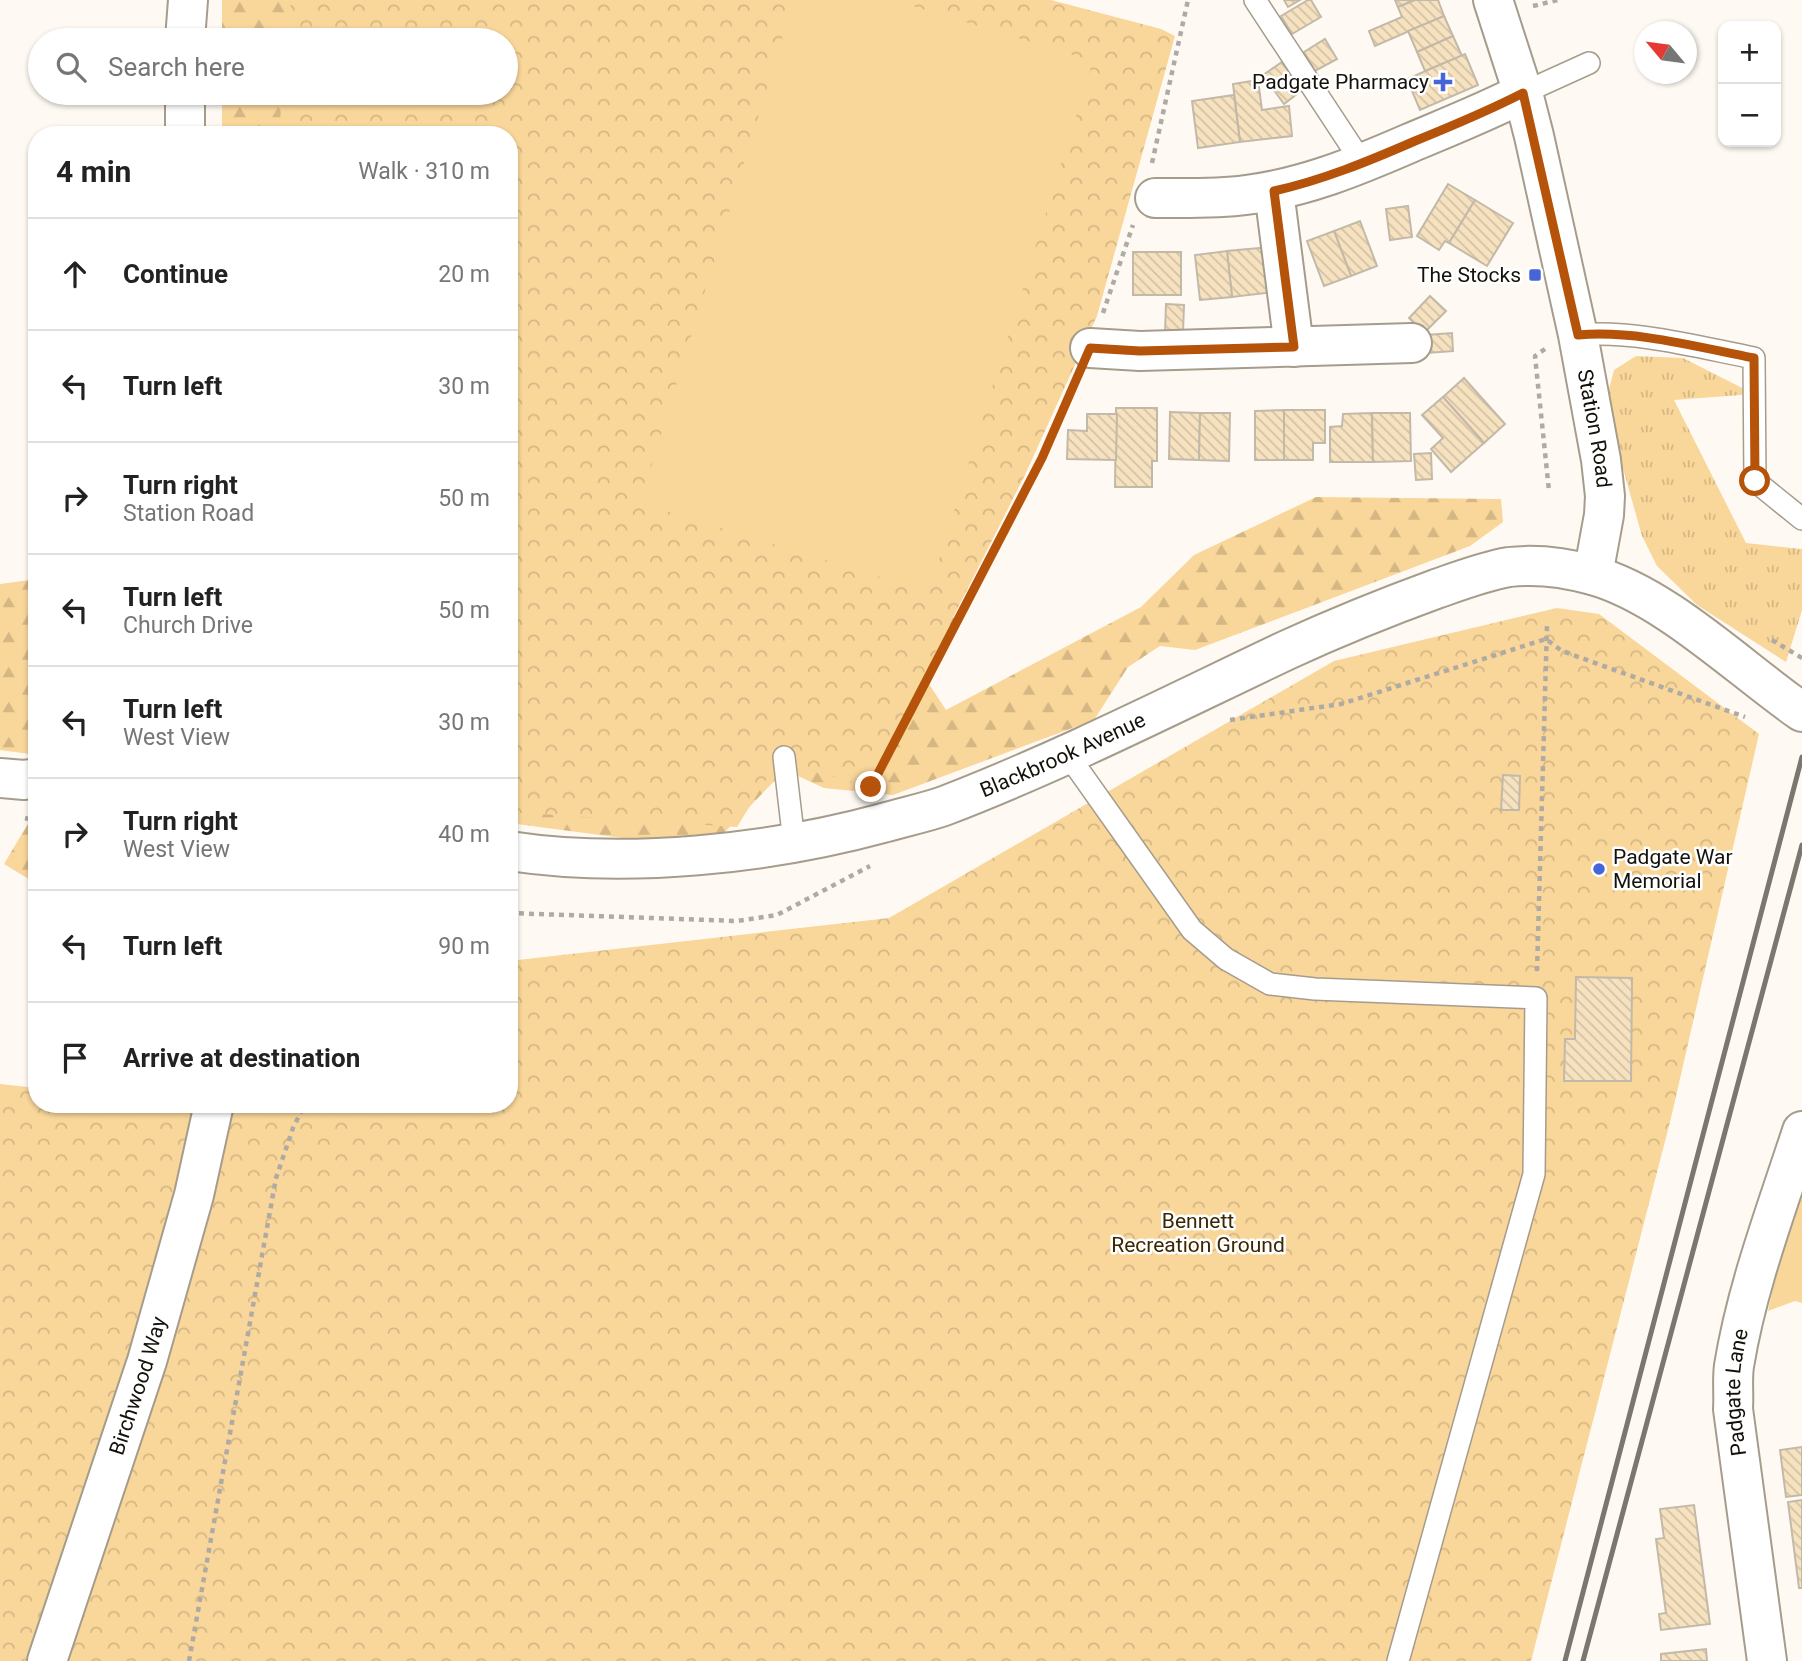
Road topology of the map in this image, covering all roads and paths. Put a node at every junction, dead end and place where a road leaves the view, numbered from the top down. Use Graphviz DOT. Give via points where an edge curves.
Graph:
graph roads {
  1 [pos="188,0"];
  2 [pos="1188,0"];
  3 [pos="1255,0"];
  4 [pos="1493,0"];
  5 [pos="187,28"];
  6 [pos="1589,63"];
  7 [pos="1523,93"];
  8 [pos="185,105"];
  9 [pos="185,126"];
  10 [pos="1363,164"];
  11 [pos="1274,191"];
  12 [pos="1147,194"];
  13 [pos="1578,335"];
  14 [pos="1412,343"];
  15 [pos="1294,347"];
  16 [pos="1090,348"];
  17 [pos="1549,491"];
  18 [pos="1802,519"];
  19 [pos="1593,575"];
  20 [pos="1547,626"];
  21 [pos="1546,639"];
  22 [pos="1774,641"];
  23 [pos="1802,657"];
  24 [pos="1798,709"];
  25 [pos="1747,718"];
  26 [pos="1223,721"];
  27 [pos="1068,755"];
  28 [pos="784,757"];
  29 [pos="869,798"];
  30 [pos="794,842"];
  31 [pos="518,852"];
  32 [pos="1536,998"];
  33 [pos="212,1113"];
  34 [pos="300,1113"];
  35 [pos="1802,1131"];
  36 [pos="47,1661"];
  37 [pos="189,1661"];
  38 [pos="1398,1661"];
  39 [pos="1768,1661"];
  1 -- 5 [label="street"];
  2 -- 12 [label="path"];
  3 -- 10 [label="lane"];
  4 -- 7 [label="street, Station Road"];
  6 -- 7 [label="lane"];
  7 -- 10 [label="street"];
  7 -- 13 [label="street, Station Road"];
  8 -- 9 [label="street"];
  10 -- 11 [label="street"];
  11 -- 12 [label="street" via="1198,199"];
  11 -- 15 [label="street"];
  12 -- 16 [label="path"];
  13 -- 17 [label="path" via="1535,356"];
  13 -- 18 [label="lane" via="1600,333 1676,342 1754,358 1755,481"];
  13 -- 19 [label="street, Station Road" via="1605,496"];
  14 -- 15 [label="street"];
  15 -- 16 [label="street"];
  16 -- 29 [label="path" via="1042,458"];
  19 -- 24 [label="street" via="1665,610"];
  19 -- 27 [label="street, Blackbrook Avenue" via="1544,566 1509,567 1463,579 1359,617"];
  20 -- 21 [label="path"];
  21 -- 25 [label="path" via="1562,651"];
  21 -- 26 [label="path" via="1342,704"];
  21 -- 32 [label="path"];
  22 -- 23 [label="path"];
  27 -- 30 [label="street, Blackbrook Avenue" via="940,807"];
  27 -- 32 [label="lane" via="1192,930 1226,960 1270,984"];
  28 -- 30 [label="lane"];
  30 -- 31 [label="street, Blackbrook Avenue" via="640,858"];
  32 -- 38 [label="lane" via="1534,1174"];
  33 -- 36 [label="street, Birchwood Way" via="147,1361"];
  34 -- 37 [label="path" via="276,1178"];
  35 -- 39 [label="street, Padgate Lane" via="1742,1327 1734,1369 1733,1409"];
}
